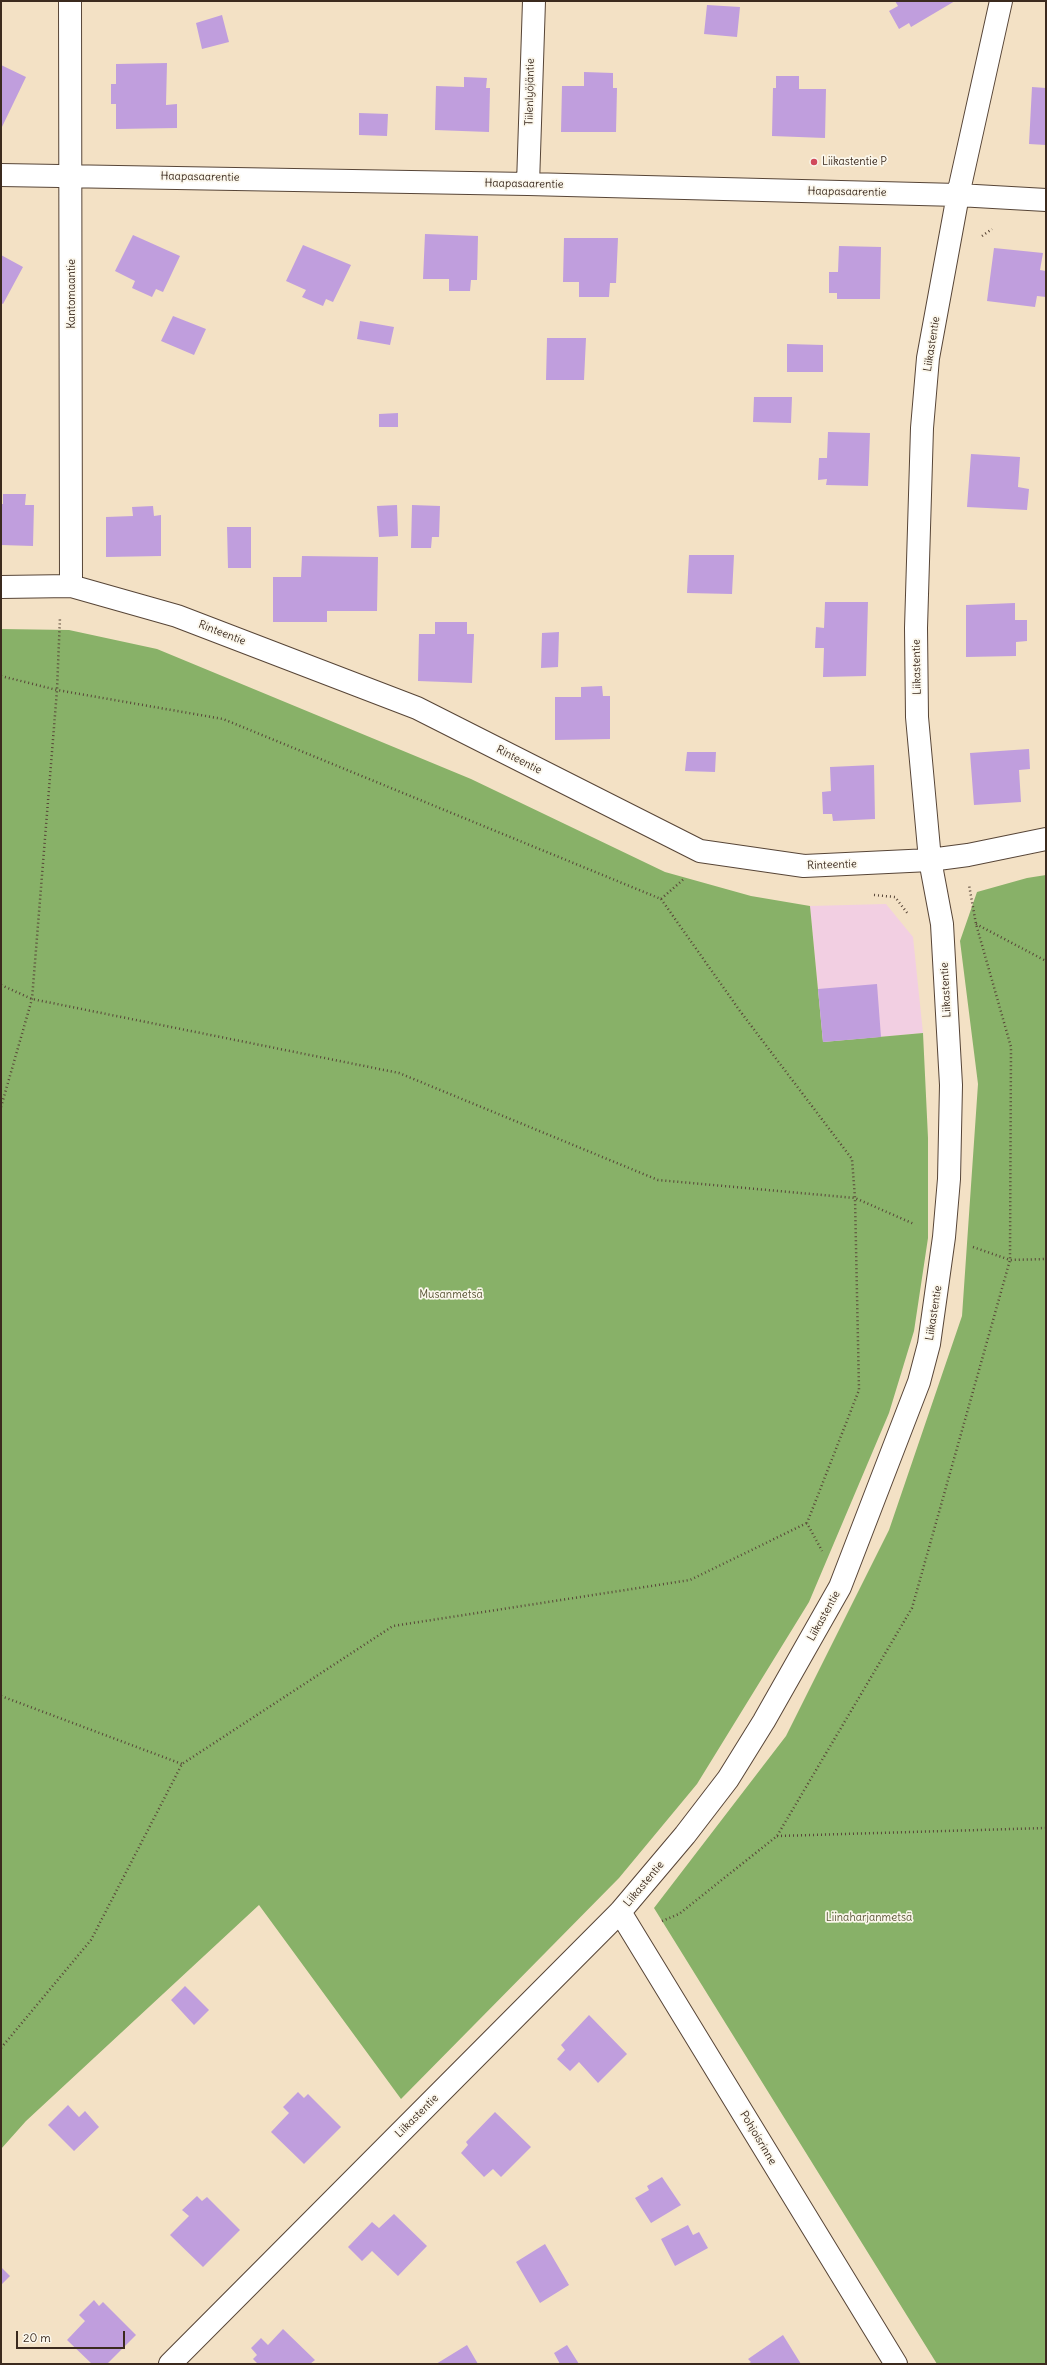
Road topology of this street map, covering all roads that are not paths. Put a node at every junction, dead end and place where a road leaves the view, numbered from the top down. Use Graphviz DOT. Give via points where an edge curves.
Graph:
graph roads {
  1 [pos="70,1"];
  2 [pos="534,1"];
  3 [pos="1001,1"];
  4 [pos="1,174"];
  5 [pos="72,174"];
  6 [pos="528,184"];
  7 [pos="958,195"];
  8 [pos="1046,200"];
  9 [pos="71,586"];
  10 [pos="1,587"];
  11 [pos="1046,839"];
  12 [pos="930,860"];
  13 [pos="620,1912"];
  14 [pos="183,2359"];
  15 [pos="896,2364"];
  1 -- 5 [label="street, Kantomaantie"];
  2 -- 6 [label="street, Tiilenlyöjäntie"];
  3 -- 7 [label="street, Liikastentie"];
  4 -- 5 [label="street, Haapasaarentie"];
  5 -- 6 [label="street, Haapasaarentie"];
  5 -- 9 [label="street, Kantomaantie"];
  6 -- 7 [label="street, Haapasaarentie"];
  7 -- 8 [label="street, Haapasaarentie"];
  7 -- 12 [label="street, Liikastentie" via="928,358 922,428 916,628 917,717"];
  9 -- 10 [label="street, Rinteentie"];
  9 -- 12 [label="street, Rinteentie" via="177,616 417,708 700,851 804,866"];
  11 -- 12 [label="street, Rinteentie"];
  12 -- 13 [label="street, Liikastentie" via="942,924 951,1085 949,1179 944,1237 929,1344 919,1382 840,1587 728,1779"];
  13 -- 14 [label="street, Liikastentie"];
  13 -- 15 [label="street, Pohjoisrinne"];
}
